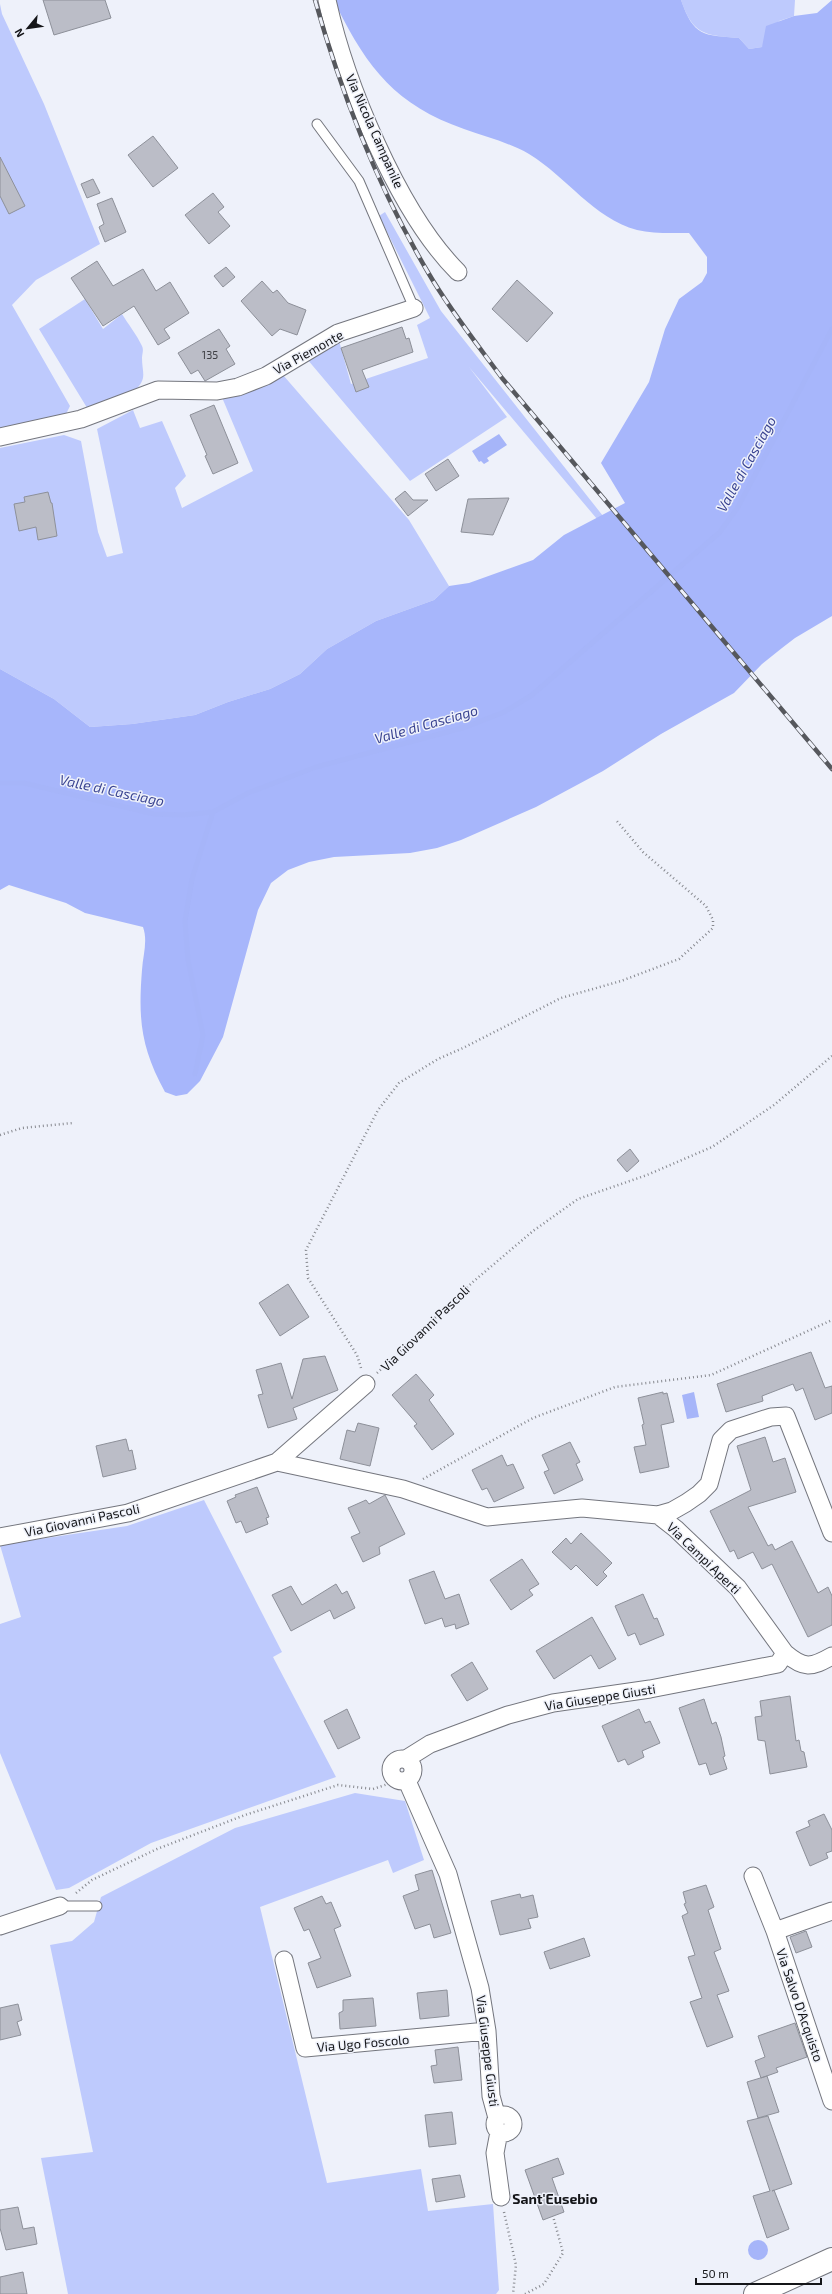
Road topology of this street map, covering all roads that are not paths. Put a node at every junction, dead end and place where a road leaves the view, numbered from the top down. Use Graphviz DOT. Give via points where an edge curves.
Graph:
graph roads {
  1 [pos="327,0"];
  2 [pos="316,124"];
  3 [pos="458,272"];
  4 [pos="414,308"];
  5 [pos="0,437"];
  6 [pos="366,1384"];
  7 [pos="276,1462"];
  8 [pos="658,1515"];
  9 [pos="832,1533"];
  10 [pos="0,1536"];
  11 [pos="832,1656"];
  12 [pos="781,1659"];
  13 [pos="753,1876"];
  14 [pos="60,1906"];
  15 [pos="97,1906"];
  16 [pos="832,1911"];
  17 [pos="0,1926"];
  18 [pos="775,1931"];
  19 [pos="284,1960"];
  20 [pos="487,2031"];
  21 [pos="832,2101"];
  22 [pos="501,2197"];
  23 [pos="832,2259"];
  24 [pos="755,2294"];
  1 -- 3 [label="street, Via Nicola Campanile" via="351,78 384,159 428,236"];
  2 -- 4 [label="lane, Via Piemonte" via="359,181"];
  4 -- 5 [label="street, Via Piemonte" via="338,333 266,376 238,387 217,391 158,390 81,419"];
  6 -- 7 [label="street, Via Giovanni Pascoli"];
  7 -- 8 [label="street" via="403,1489 487,1517 582,1508"];
  7 -- 10 [label="street, Via Giovanni Pascoli" via="128,1513"];
  8 -- 9 [label="street, Via Campi Aperti" via="686,1503 709,1484 721,1440 731,1430 771,1417 786,1416"];
  8 -- 12 [label="street, Via Campi Aperti" via="738,1588"];
  11 -- 12 [label="street, Via Campi Aperti" via="808,1666"];
  12 -- 20 [label="street, Via Giuseppe Giusti" via="650,1689 553,1703 508,1715 430,1744 406,1760 400,1759 391,1766 392,1777 402,1781 448,1874 480,1988"];
  13 -- 18 [label="street, Via Salvo D'Acquisto"];
  14 -- 15 [label="lane"];
  14 -- 17 [label="street"];
  16 -- 18 [label="street, Via Salvo D'Acquisto"];
  18 -- 21 [label="street, Via Salvo D'Acquisto"];
  19 -- 20 [label="street, Via Ugo Foscolo" via="305,2048"];
  20 -- 22 [label="street, Via Giuseppe Giusti" via="491,2096 498,2125 495,2153"];
  23 -- 24 [label="street"];
}
